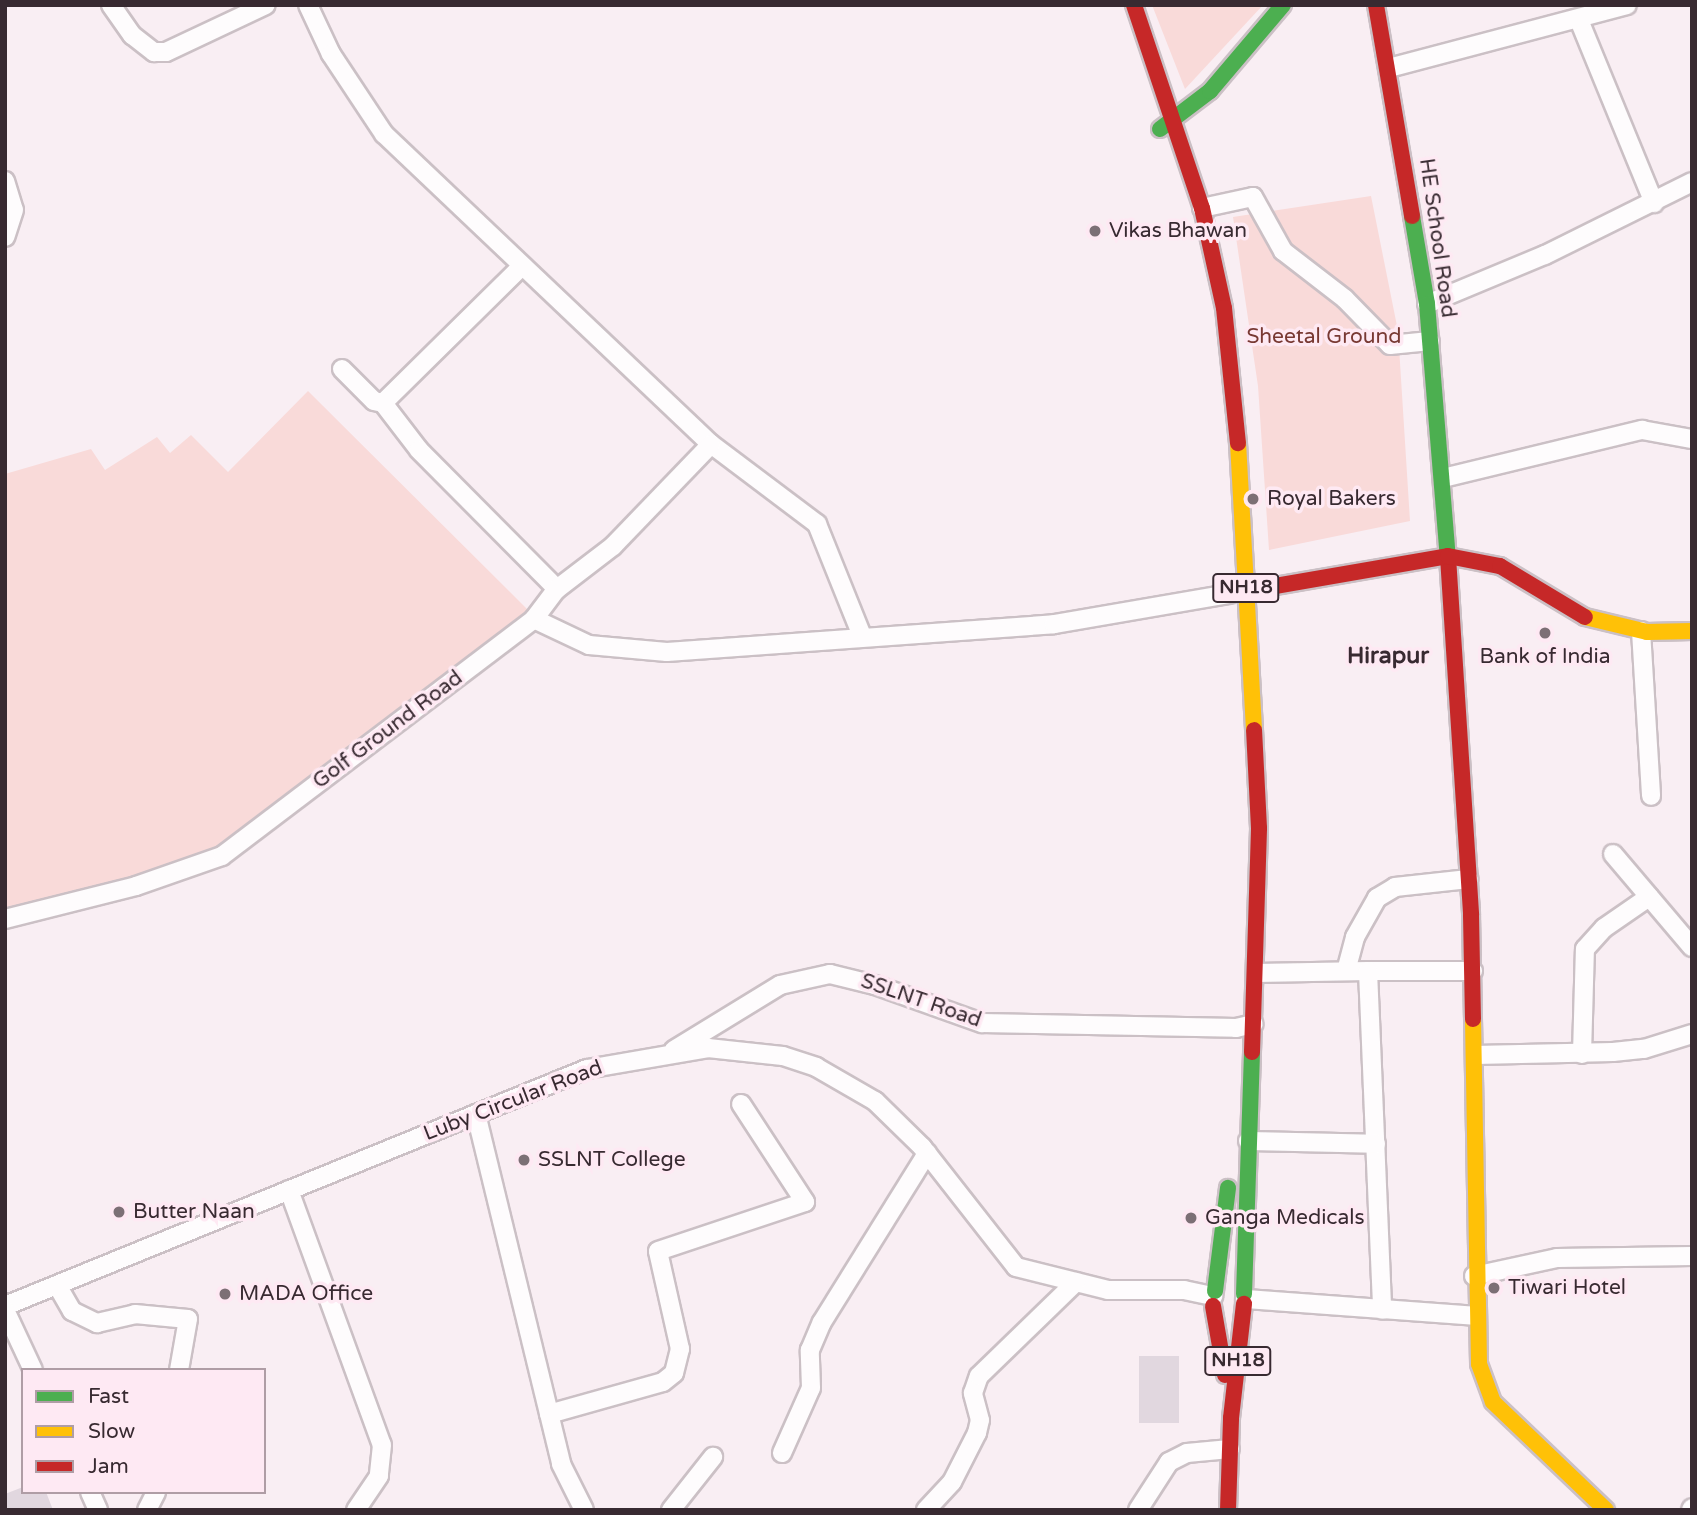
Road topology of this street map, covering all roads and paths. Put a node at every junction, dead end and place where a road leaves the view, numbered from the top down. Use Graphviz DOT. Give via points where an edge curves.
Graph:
graph roads {
  1 [pos="111,5"];
  2 [pos="265,5"];
  3 [pos="308,5"];
  4 [pos="1117,5"];
  5 [pos="1135,5"];
  6 [pos="1283,5"];
  7 [pos="1376,5"];
  8 [pos="1626,5"];
  9 [pos="1579,20"];
  10 [pos="1389,68"];
  11 [pos="1175,120"];
  12 [pos="1159,129"];
  13 [pos="5,181"];
  14 [pos="1692,182"];
  15 [pos="1654,202"];
  16 [pos="1202,208"];
  17 [pos="5,237"];
  18 [pos="522,266"];
  19 [pos="1427,304"];
  20 [pos="1430,341"];
  21 [pos="342,369"];
  22 [pos="383,403"];
  23 [pos="1219,435"];
  24 [pos="1692,439"];
  25 [pos="711,444"];
  26 [pos="1443,478"];
  27 [pos="1226,556"];
  28 [pos="1448,556"];
  29 [pos="557,589"];
  30 [pos="1238,593"];
  31 [pos="534,619"];
  32 [pos="1642,631"];
  33 [pos="1692,631"];
  34 [pos="862,636"];
  35 [pos="1651,796"];
  36 [pos="1241,815"];
  37 [pos="1240,851"];
  38 [pos="1613,854"];
  39 [pos="1469,879"];
  40 [pos="1649,897"];
  41 [pos="5,919"];
  42 [pos="1692,947"];
  43 [pos="1346,971"];
  44 [pos="1368,971"];
  45 [pos="1473,971"];
  46 [pos="1256,973"];
  47 [pos="1254,1024"];
  48 [pos="1236,1028"];
  49 [pos="1692,1034"];
  50 [pos="668,1053"];
  51 [pos="1582,1054"];
  52 [pos="1475,1055"];
  53 [pos="1233,1097"];
  54 [pos="741,1104"];
  55 [pos="476,1114"];
  56 [pos="1248,1141"];
  57 [pos="1376,1144"];
  58 [pos="927,1153"];
  59 [pos="1229,1166"];
  60 [pos="289,1190"];
  61 [pos="1692,1256"];
  62 [pos="1474,1276"];
  63 [pos="1076,1282"];
  64 [pos="57,1285"];
  65 [pos="1214,1297"];
  66 [pos="1244,1299"];
  67 [pos="5,1308"];
  68 [pos="1382,1310"];
  69 [pos="1475,1316"];
  70 [pos="32,1368"];
  71 [pos="179,1368"];
  72 [pos="549,1414"];
  73 [pos="1231,1418"];
  74 [pos="1230,1449"];
  75 [pos="782,1453"];
  76 [pos="713,1457"];
  77 [pos="91,1494"];
  78 [pos="155,1494"];
  79 [pos="98,1510"];
  80 [pos="147,1510"];
  81 [pos="356,1510"];
  82 [pos="584,1510"];
  83 [pos="671,1510"];
  84 [pos="926,1510"];
  85 [pos="1138,1510"];
  86 [pos="1228,1510"];
  87 [pos="1606,1510"];
  1 -- 2 [label="street" via="132,35 154,52 166,52"];
  3 -- 18 [label="street" via="331,54 384,134"];
  4 -- 12 [label="main road"];
  5 -- 11 [label="main road, NH18"];
  6 -- 11 [label="main road" via="1235,65"];
  7 -- 10 [label="main road, HE School Road"];
  8 -- 9 [label="street"];
  9 -- 10 [label="street"];
  9 -- 15 [label="street"];
  10 -- 19 [label="main road, HE School Road"];
  11 -- 12 [label="main road"];
  11 -- 16 [label="main road, NH18"];
  12 -- 23 [label="main road" via="1203,288"];
  13 -- 17 [label="street" via="14,210"];
  14 -- 15 [label="street"];
  15 -- 19 [label="street"];
  16 -- 20 [label="street" via="1253,197 1283,251 1345,299 1390,345"];
  16 -- 30 [label="main road, NH18" via="1230,353"];
  18 -- 22 [label="street"];
  18 -- 25 [label="street"];
  19 -- 20 [label="main road, HE School Road"];
  20 -- 26 [label="main road, HE School Road"];
  21 -- 22 [label="street" via="374,401"];
  22 -- 29 [label="street" via="419,450"];
  24 -- 26 [label="street" via="1642,430"];
  25 -- 29 [label="street, Golf Ground Road" via="613,546"];
  25 -- 34 [label="street" via="817,524"];
  26 -- 28 [label="main road, HE School Road"];
  27 -- 30 [label="main road, NH18"];
  28 -- 30 [label="main road"];
  28 -- 32 [label="main road" via="1486,561 1579,615 1614,628"];
  28 -- 39 [label="main road, HE School Road"];
  29 -- 31 [label="street, Golf Ground Road"];
  30 -- 34 [label="street" via="1054,624"];
  30 -- 36 [label="main road, NH18"];
  30 -- 46 [label="main road, NH18" via="1258,761"];
  31 -- 34 [label="street" via="589,645 667,652"];
  31 -- 41 [label="street, Golf Ground Road" via="222,856 136,886"];
  32 -- 33 [label="main road"];
  32 -- 35 [label="street"];
  37 -- 48 [label="main road"];
  38 -- 40 [label="street"];
  39 -- 43 [label="street" via="1395,887 1377,898 1355,937"];
  39 -- 45 [label="main road, HE School Road"];
  40 -- 42 [label="street"];
  40 -- 51 [label="street" via="1604,928 1585,949"];
  43 -- 44 [label="street"];
  43 -- 46 [label="street"];
  44 -- 45 [label="street"];
  44 -- 57 [label="street"];
  45 -- 52 [label="main road, HE School Road"];
  46 -- 47 [label="main road, NH18"];
  47 -- 48 [label="street, SSLNT Road"];
  47 -- 56 [label="main road, NH18"];
  48 -- 50 [label="street, SSLNT Road" via="982,1023 830,974 780,985"];
  48 -- 53 [label="main road"];
  49 -- 51 [label="street" via="1644,1049"];
  50 -- 55 [label="street, Luby Circular Road" via="587,1069"];
  50 -- 58 [label="street, Luby Circular Road" via="745,1050 817,1067 875,1101"];
  51 -- 52 [label="street"];
  52 -- 62 [label="main road, HE School Road"];
  54 -- 72 [label="street" via="805,1202 657,1251 680,1349 674,1373 663,1382"];
  55 -- 60 [label="street, Luby Circular Road"];
  55 -- 72 [label="street"];
  56 -- 57 [label="street"];
  56 -- 66 [label="main road, NH18"];
  57 -- 68 [label="street"];
  58 -- 63 [label="street, Luby Circular Road" via="1016,1267"];
  58 -- 75 [label="street" via="822,1322 810,1350 811,1388"];
  59 -- 65 [label="main road, NH18"];
  60 -- 64 [label="street, Luby Circular Road"];
  60 -- 81 [label="street" via="382,1445 379,1476"];
  61 -- 62 [label="street" via="1556,1258"];
  62 -- 69 [label="main road, HE School Road"];
  63 -- 65 [label="street, Luby Circular Road" via="1108,1290 1184,1290"];
  63 -- 84 [label="street" via="979,1376 973,1393 980,1420 977,1433 952,1482"];
  64 -- 67 [label="street, Luby Circular Road"];
  64 -- 71 [label="street" via="72,1311 97,1323 135,1314 188,1319"];
  65 -- 66 [label="main road" via="1233,1284"];
  65 -- 66 [label="main road, NH18" via="1221,1314 1232,1316"];
  65 -- 73 [label="main road, NH18"];
  66 -- 68 [label="street"];
  66 -- 73 [label="main road, NH18"];
  67 -- 70 [label="street"];
  68 -- 69 [label="street"];
  69 -- 87 [label="main road, HE School Road" via="1479,1364 1493,1402"];
  72 -- 82 [label="street" via="568,1484"];
  73 -- 74 [label="main road, NH18"];
  74 -- 85 [label="street" via="1187,1453 1168,1462"];
  74 -- 86 [label="main road, NH18"];
  76 -- 83 [label="street"];
  77 -- 79 [label="street"];
  78 -- 80 [label="street"];
}
